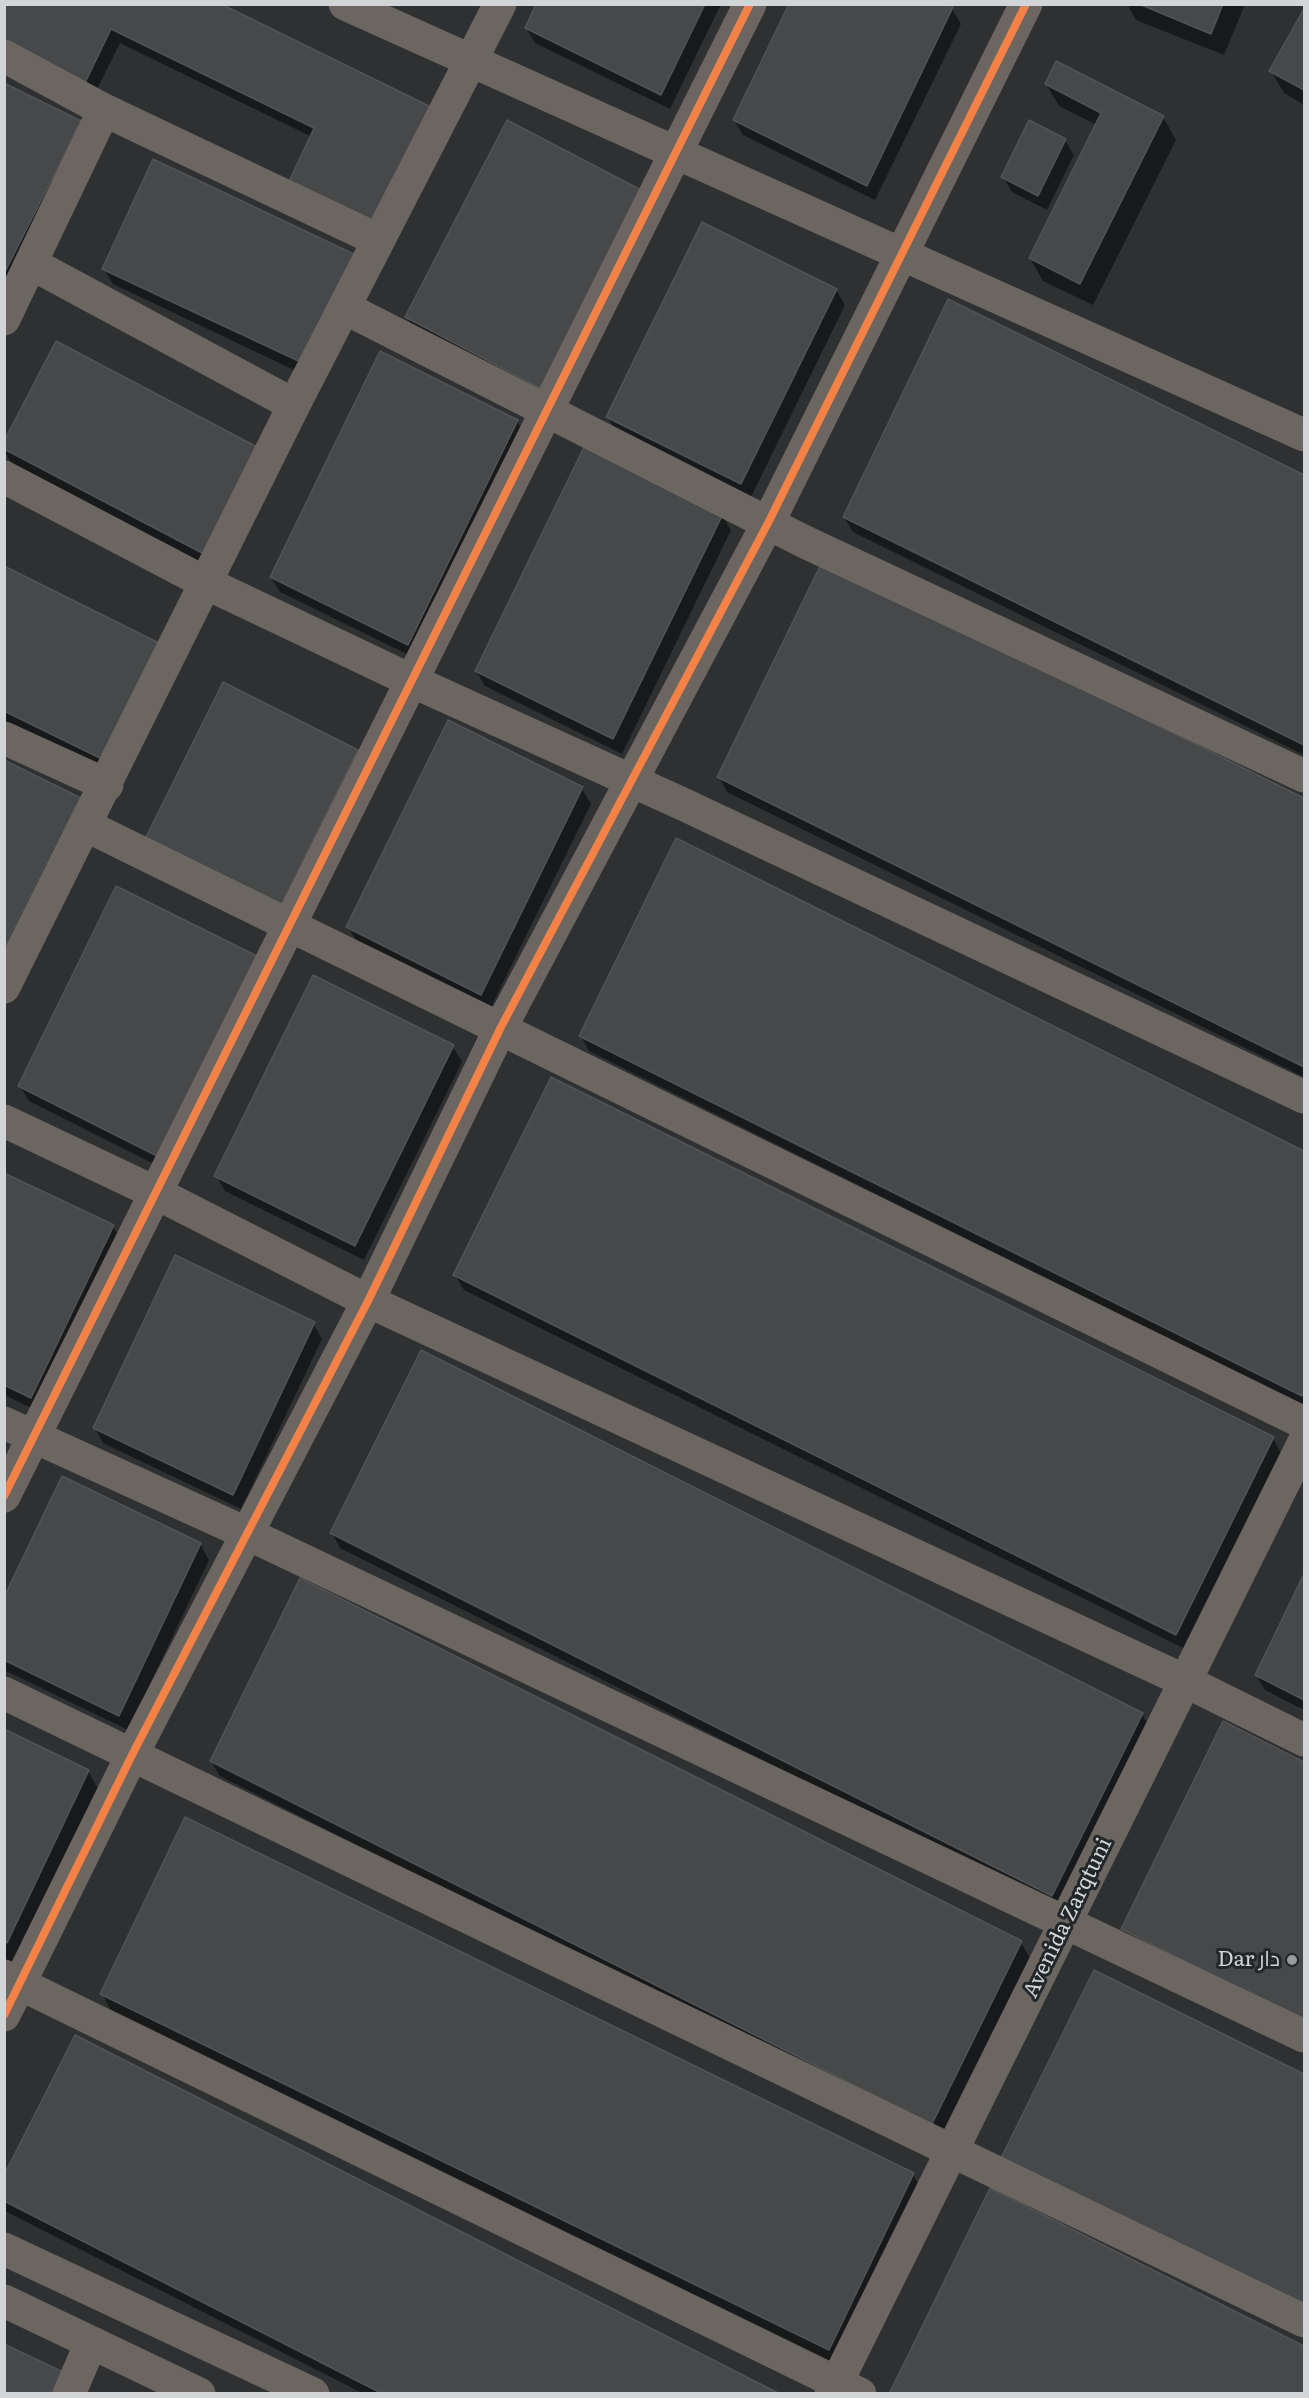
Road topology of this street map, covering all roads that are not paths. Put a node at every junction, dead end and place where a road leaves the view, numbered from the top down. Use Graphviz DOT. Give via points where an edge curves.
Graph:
graph roads {
  1 [pos="345,4"];
  2 [pos="500,4"];
  3 [pos="750,4"];
  4 [pos="1026,4"];
  5 [pos="4,56"];
  6 [pos="470,63"];
  7 [pos="105,110"];
  8 [pos="676,152"];
  9 [pos="378,240"];
  10 [pos="902,254"];
  11 [pos="32,264"];
  12 [pos="345,308"];
  13 [pos="4,319"];
  14 [pos="294,405"];
  15 [pos="547,411"];
  16 [pos="1305,435"];
  17 [pos="4,477"];
  18 [pos="768,523"];
  19 [pos="206,583"];
  20 [pos="412,681"];
  21 [pos="4,738"];
  22 [pos="1305,776"];
  23 [pos="631,782"];
  24 [pos="107,785"];
  25 [pos="85,825"];
  26 [pos="290,924"];
  27 [pos="4,987"];
  28 [pos="501,1027"];
  29 [pos="1305,1097"];
  30 [pos="4,1121"];
  31 [pos="156,1193"];
  32 [pos="368,1301"];
  33 [pos="4,1423"];
  34 [pos="1305,1423"];
  35 [pos="34,1438"];
  36 [pos="1305,1442"];
  37 [pos="4,1496"];
  38 [pos="248,1534"];
  39 [pos="1185,1681"];
  40 [pos="4,1693"];
  41 [pos="1305,1740"];
  42 [pos="132,1753"];
  43 [pos="1066,1922"];
  44 [pos="12,1981"];
  45 [pos="4,2015"];
  46 [pos="1305,2036"];
  47 [pos="952,2152"];
  48 [pos="4,2249"];
  49 [pos="4,2301"];
  50 [pos="1305,2321"];
  51 [pos="91,2343"];
  52 [pos="843,2390"];
  53 [pos="310,2393"];
  54 [pos="69,2394"];
  55 [pos="199,2394"];
  1 -- 6 [label="street"];
  2 -- 6 [label="street"];
  3 -- 8 [label="street"];
  4 -- 10 [label="street"];
  5 -- 7 [label="street"];
  6 -- 8 [label="street"];
  6 -- 9 [label="street"];
  7 -- 9 [label="street"];
  7 -- 11 [label="street"];
  8 -- 10 [label="street"];
  8 -- 15 [label="street"];
  9 -- 12 [label="street"];
  10 -- 16 [label="street"];
  10 -- 18 [label="street"];
  11 -- 13 [label="street"];
  11 -- 14 [label="street"];
  12 -- 14 [label="street"];
  12 -- 15 [label="street"];
  14 -- 19 [label="street"];
  15 -- 18 [label="street"];
  15 -- 20 [label="street"];
  17 -- 19 [label="street"];
  18 -- 22 [label="street"];
  18 -- 23 [label="street"];
  19 -- 20 [label="street"];
  19 -- 24 [label="street"];
  20 -- 23 [label="street"];
  20 -- 26 [label="street"];
  21 -- 24 [label="street"];
  23 -- 28 [label="street"];
  23 -- 29 [label="street"];
  24 -- 25 [label="street"];
  25 -- 26 [label="street"];
  25 -- 27 [label="street"];
  26 -- 28 [label="street"];
  26 -- 31 [label="street"];
  28 -- 32 [label="street"];
  28 -- 34 [label="street"];
  30 -- 31 [label="street"];
  31 -- 32 [label="street"];
  31 -- 35 [label="street"];
  32 -- 38 [label="street"];
  32 -- 39 [label="street"];
  33 -- 35 [label="street"];
  35 -- 37 [label="street"];
  35 -- 38 [label="street"];
  36 -- 39 [label="street, Avenida Zarqtuni"];
  38 -- 42 [label="street"];
  38 -- 43 [label="street"];
  39 -- 41 [label="street"];
  39 -- 43 [label="street, Avenida Zarqtuni"];
  40 -- 42 [label="street"];
  42 -- 44 [label="street"];
  42 -- 47 [label="street"];
  43 -- 46 [label="street"];
  43 -- 47 [label="street, Avenida Zarqtuni"];
  44 -- 45 [label="street"];
  44 -- 52 [label="street"];
  47 -- 50 [label="street"];
  47 -- 52 [label="street, Avenida Zarqtuni"];
  48 -- 53 [label="street"];
  49 -- 51 [label="street"];
  51 -- 54 [label="street"];
  51 -- 55 [label="street"];
}
